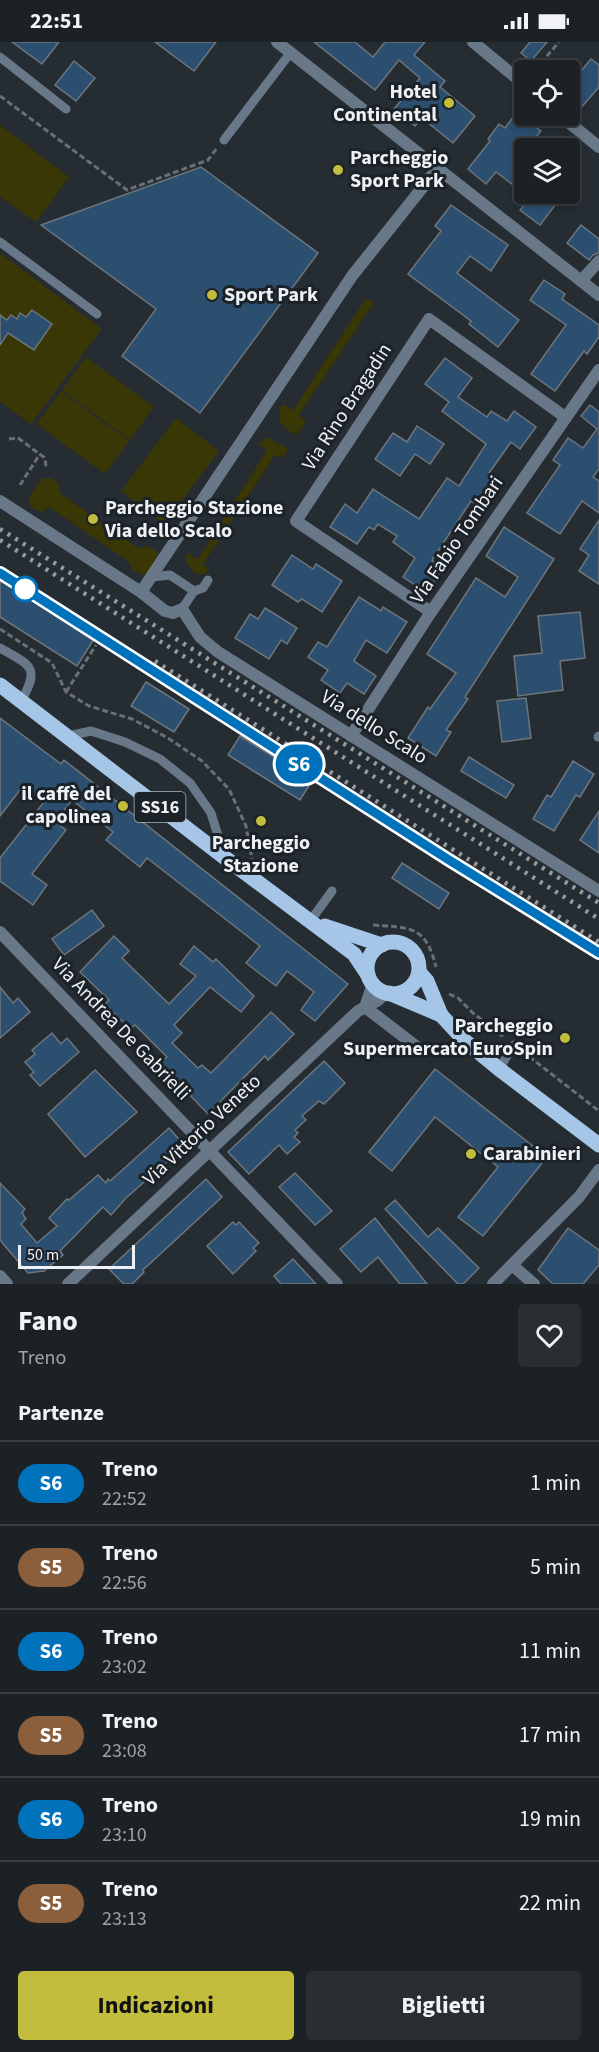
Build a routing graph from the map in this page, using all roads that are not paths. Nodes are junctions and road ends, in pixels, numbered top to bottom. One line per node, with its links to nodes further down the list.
1 (277, 42): 3 (street)
2 (473, 42): 5 (street)
3 (291, 52): 8 (lane); 10 (street)
4 (0, 57): 6 (lane)
5 (514, 76)
6 (66, 109)
7 (573, 126): 9 (street)
8 (224, 140)
9 (599, 147)
10 (438, 168): 13 (street); 19 (street)
11 (0, 242): 15 (lane)
12 (599, 261): 13 (street)
13 (581, 281): 14 (street)
14 (599, 295)
15 (97, 314)
16 (599, 370): 17 (street, Via Fabio Tombari)
17 (565, 417): 24 (street, Via Fabio Tombari); 24 (street, Via Rino Bragadin)
18 (0, 501): 22 (street)
19 (152, 577): 21 (lane); 22 (street)
20 (208, 580): 21 (lane)
21 (194, 591): 23 (lane)
22 (141, 592): 23 (street)
23 (182, 609): 28 (street, Via dello Scalo)
24 (431, 612): 28 (street, Via Fabio Tombari)
25 (0, 648): 26 (lane)
26 (8, 693): 27 (main road, SS16)
27 (68, 736): 29 (main road, SS16); 29 (lane)
28 (351, 736): 31 (street, Via dello Scalo)
29 (224, 857): 32 (main road, SS16)
30 (332, 891): 32 (lane)
31 (599, 891)
32 (311, 920): 34 (main road, SS16); 36 (main road, SS16)
33 (0, 932): 44 (street, Via Andrea De Gabrielli)
34 (381, 945): 35 (main road, SS16); 36 (main road)
35 (419, 972): 37 (main road); 39 (main road, SS16)
36 (370, 980): 37 (main road, SS16); 38 (street, Via Vittorio Veneto)
37 (388, 993): 38 (street, Via Vittorio Veneto); 39 (main road, SS16)
38 (365, 1006): 40 (street); 44 (street, Via Vittorio Veneto)
39 (441, 1015): 42 (main road, SS16)
40 (417, 1047)
41 (518, 1048): 42 (lane)
42 (499, 1069): 43 (main road, SS16)
43 (599, 1145)
44 (209, 1149): 49 (street, Via Vittorio Veneto); 50 (street, Via Andrea De Gabrielli)
45 (599, 1170): 46 (street)
46 (512, 1265): 51 (street); 52 (street)
47 (0, 1276): 48 (street)
48 (7, 1284)
49 (68, 1284)
50 (337, 1284)
51 (493, 1284)
52 (534, 1284)

